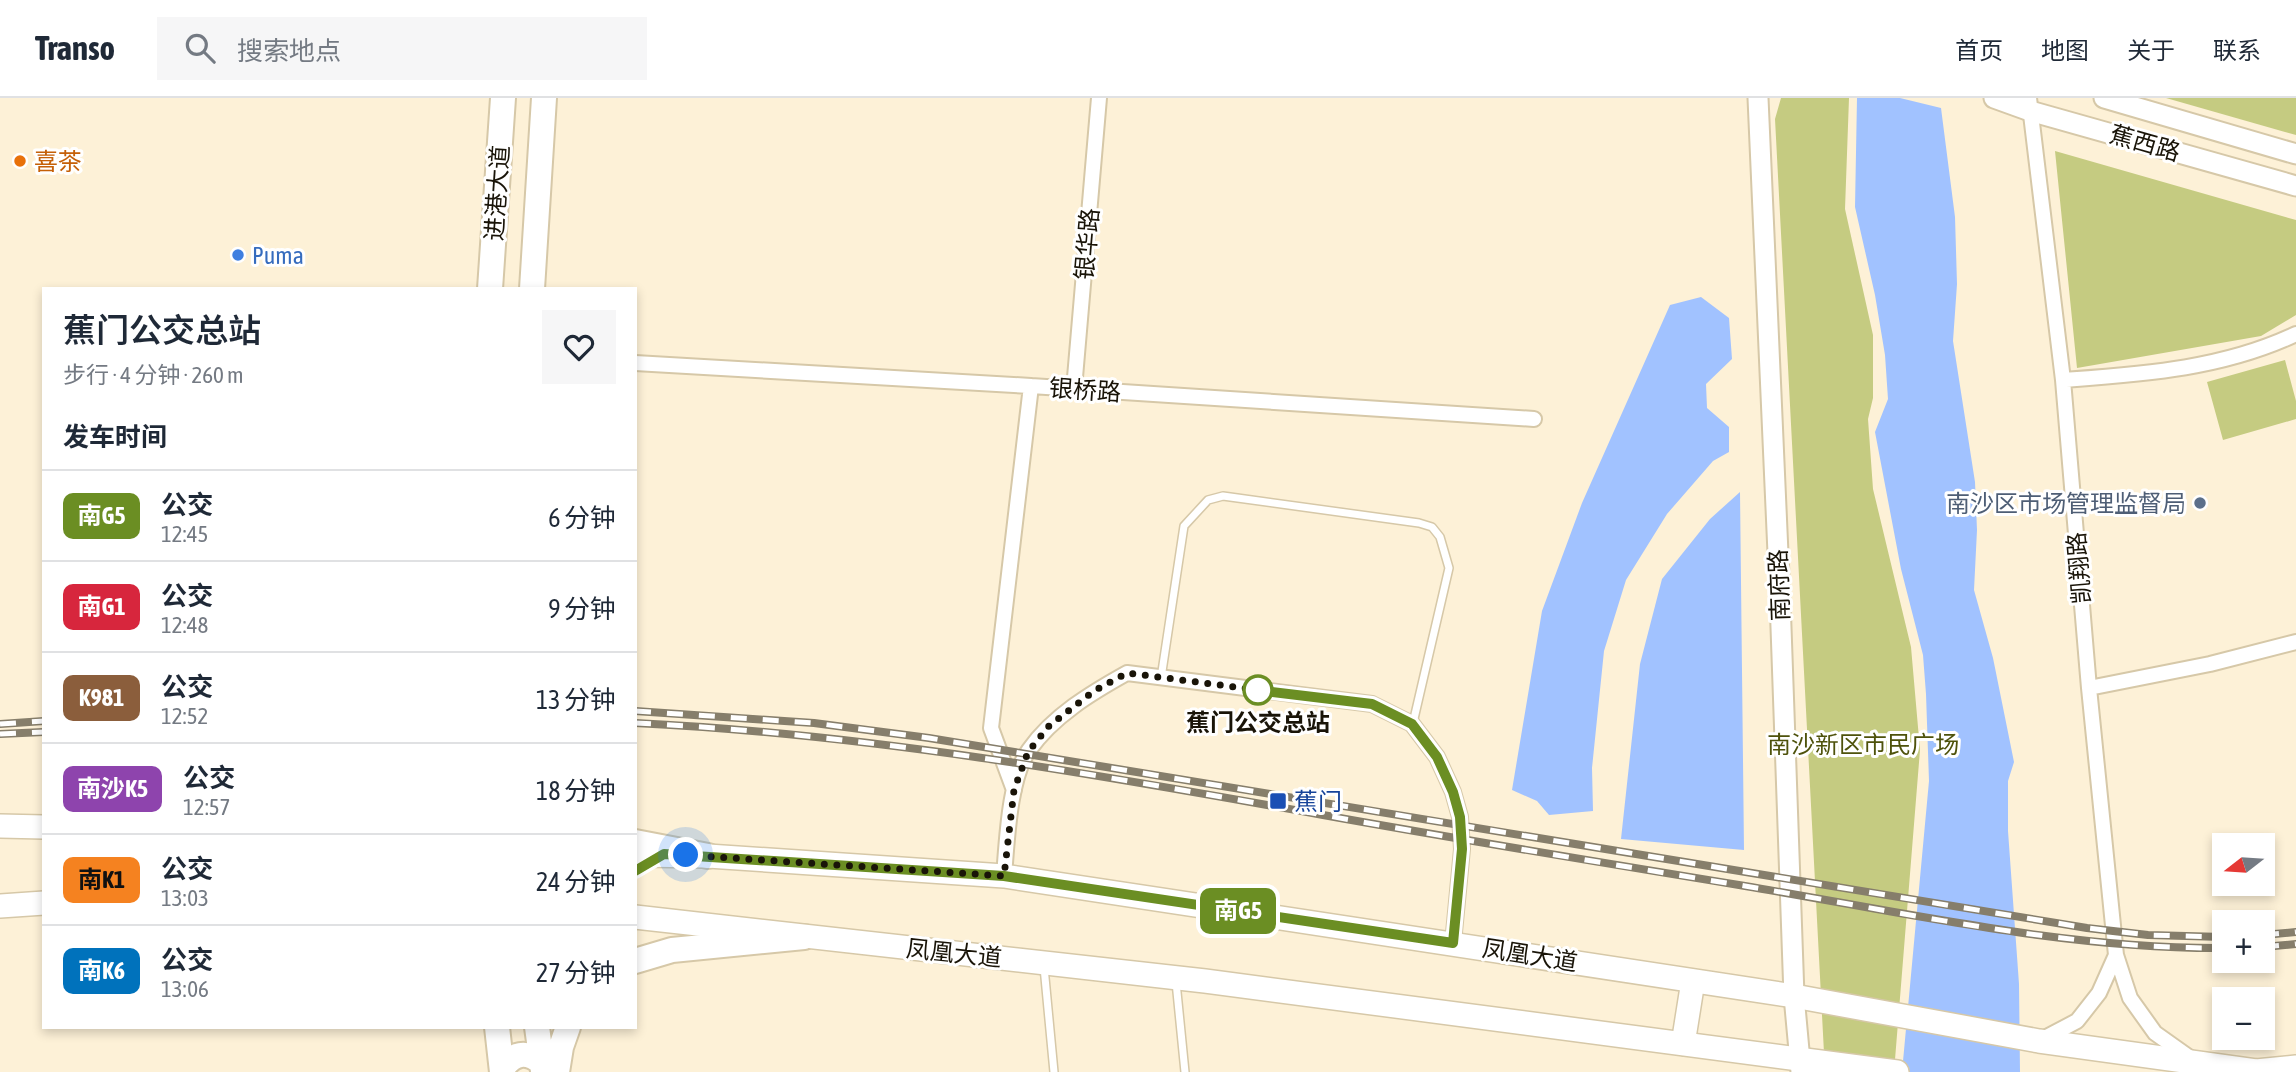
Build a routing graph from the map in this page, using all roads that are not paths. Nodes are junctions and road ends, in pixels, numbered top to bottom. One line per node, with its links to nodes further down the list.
1 (503, 98): 10 (highway, 进港大道)
2 (544, 98): 11 (highway, 进港大道)
3 (1099, 98): 16 (street, 银华路)
4 (1758, 98): 43 (street, 南府路)
5 (1994, 98): 7 (street, 蕉西路)
6 (2104, 98): 8 (street, 蕉西路)
7 (2030, 104): 9 (street, 蕉西路); 14 (street, 凯翔路)
8 (2296, 153)
9 (2296, 186)
10 (490, 287)
11 (532, 287)
12 (2296, 334): 14 (street)
13 (637, 363): 15 (street, 银桥路)
14 (2063, 380): 20 (street, 凯翔路)
15 (1031, 386): 16 (street, 银桥路); 22 (street)
16 (1074, 389): 17 (street, 银桥路)
17 (1534, 419)
18 (2296, 642): 20 (street)
19 (1161, 678): 21 (street); 21 (lane); 22 (street)
20 (2089, 688): 38 (street, 凯翔路)
21 (1412, 724): 37 (street)
22 (1014, 790): 30 (street)
23 (0, 826): 24 (main road)
24 (42, 827)
25 (637, 842): 28 (highway)
26 (664, 854): 27 (main road, 凤凰大道); 28 (main road, 凤凰大道); 29 (main road)
27 (637, 855)
28 (708, 856): 30 (main road, 凤凰大道)
29 (637, 870)
30 (1004, 876): 37 (main road, 凤凰大道)
31 (637, 901): 35 (main road)
32 (42, 903): 33 (main road)
33 (0, 906)
34 (637, 917): 35 (main road, 凤凰大道)
35 (674, 920): 36 (main road, 凤凰大道)
36 (804, 937): 39 (highway); 40 (main road, 凤凰大道)
37 (1453, 943): 42 (main road, 凤凰大道)
38 (2116, 955): 47 (street); 49 (street, 凯翔路)
39 (637, 960)
40 (1044, 963): 41 (main road, 凤凰大道); 55 (lane)
41 (1176, 978): 48 (main road, 凤凰大道); 56 (lane)
42 (1693, 981): 43 (main road, 凤凰大道); 48 (main road)
43 (1794, 996): 47 (main road, 凤凰大道); 50 (street, 南府路)
44 (497, 1029): 53 (highway)
45 (537, 1029): 52 (highway)
46 (567, 1029): 52 (highway)
47 (2039, 1041): 49 (main road, 凤凰大道)
48 (1683, 1044): 50 (main road, 凤凰大道)
49 (2197, 1063): 51 (main road, 凤凰大道)
50 (1801, 1065): 54 (main road, 凤凰大道)
51 (2296, 1067)
52 (547, 1069): 53 (highway)
53 (502, 1071)
54 (1891, 1071)
55 (1054, 1072)
56 (1185, 1072)

